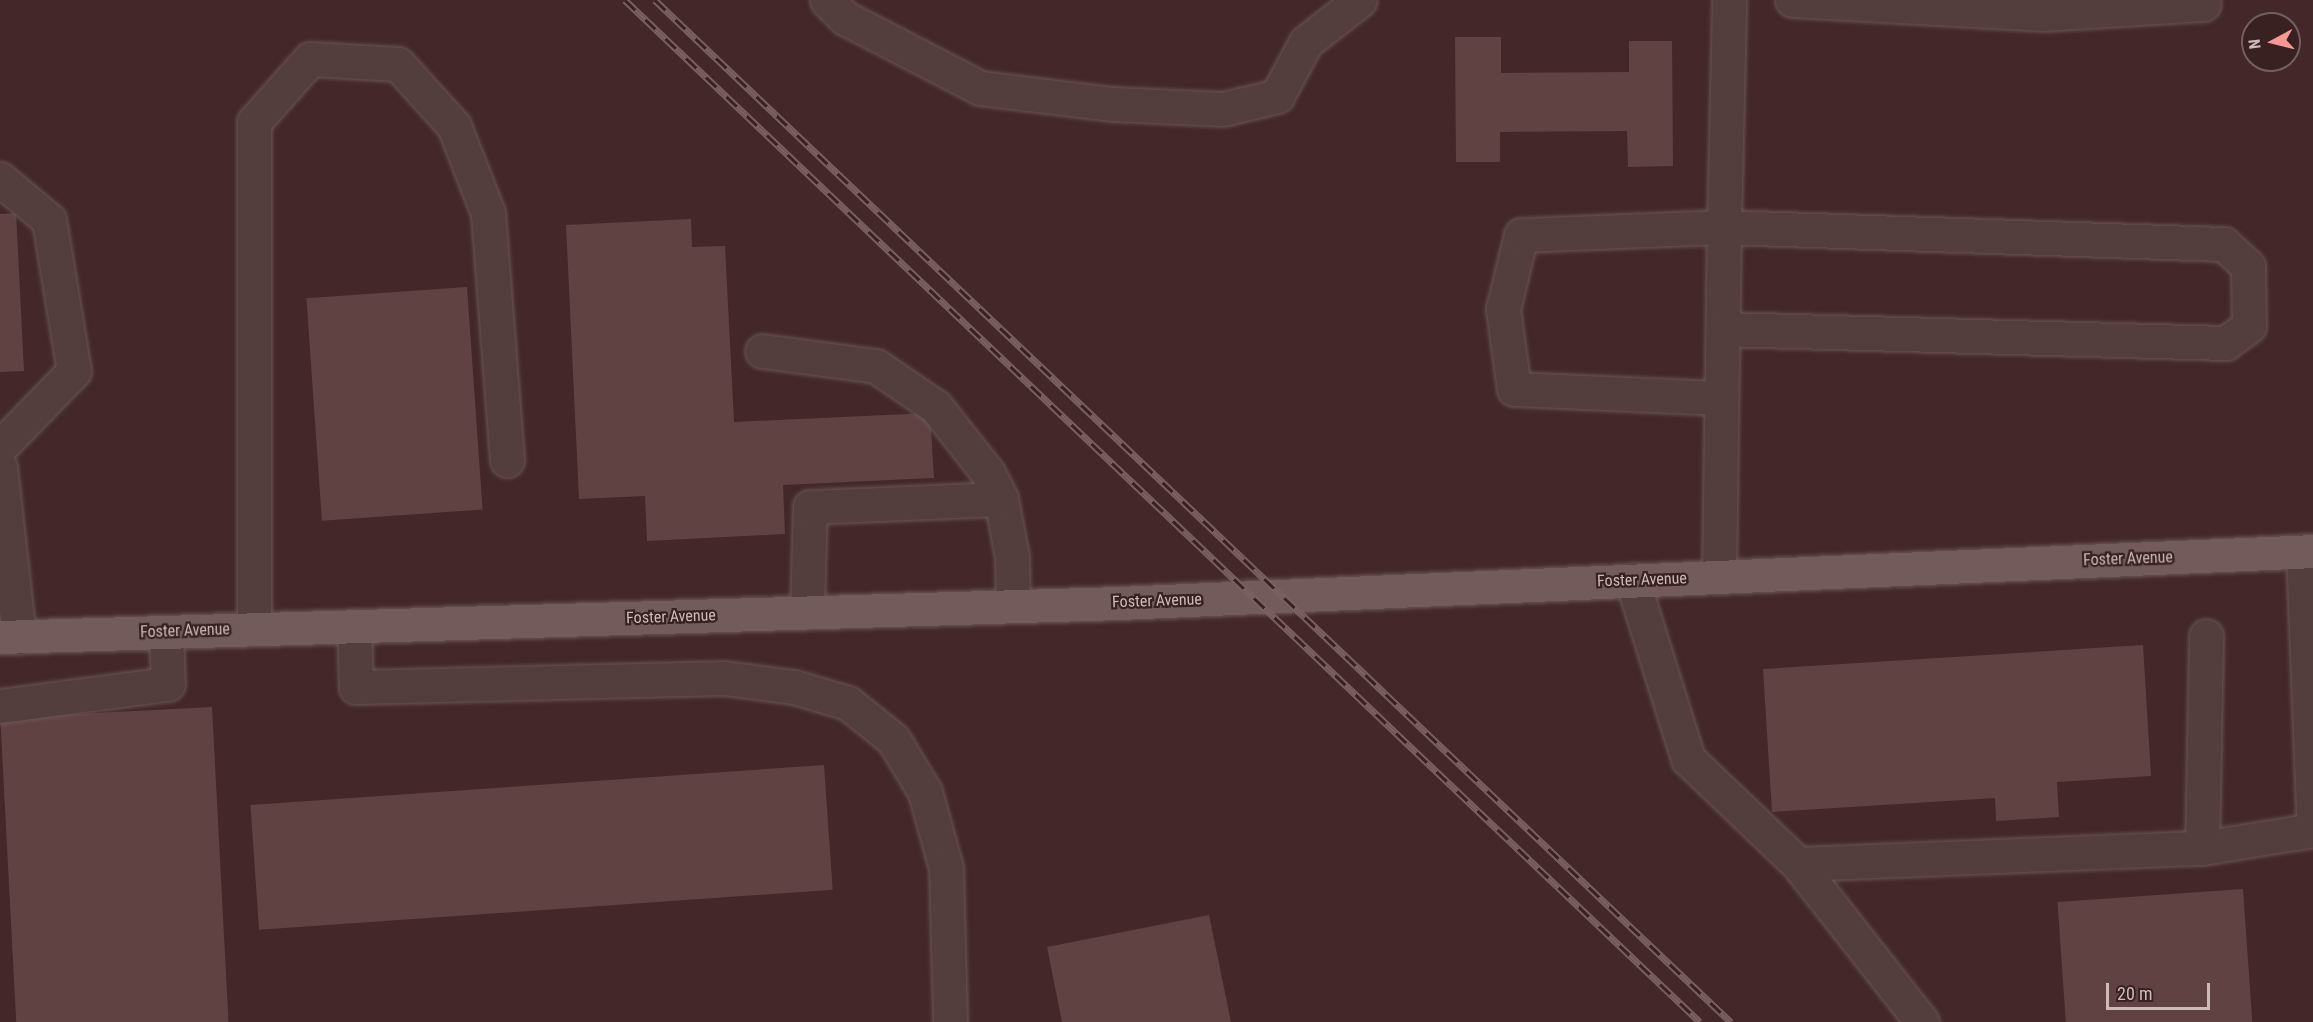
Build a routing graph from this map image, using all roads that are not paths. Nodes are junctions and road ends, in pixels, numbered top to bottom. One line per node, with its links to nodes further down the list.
1 (827, 0): 2 (street)
2 (1360, 0)
3 (1730, 0): 8 (street)
4 (1792, 0): 6 (street)
5 (2204, 4): 6 (street)
6 (2044, 7)
7 (0, 179): 12 (street)
8 (1724, 227): 9 (street); 9 (street); 11 (street)
9 (1723, 329): 11 (street)
10 (762, 351): 15 (street)
11 (1720, 398): 17 (street)
12 (0, 447)
13 (507, 460): 22 (street)
14 (0, 467): 25 (street)
15 (1001, 499): 19 (street); 20 (street)
16 (2308, 551): 17 (main road, Foster Avenue); 27 (street)
17 (1719, 577): 18 (main road, Foster Avenue)
18 (1632, 580): 19 (main road, Foster Avenue); 30 (street)
19 (1013, 606): 20 (main road, Foster Avenue)
20 (807, 612): 21 (main road, Foster Avenue)
21 (354, 626): 22 (main road, Foster Avenue); 31 (street)
22 (254, 629): 23 (main road, Foster Avenue)
23 (166, 632): 25 (main road, Foster Avenue); 26 (street)
24 (2206, 636): 29 (street)
25 (10, 637)
26 (0, 706)
27 (2313, 813)
28 (2313, 830): 29 (street)
29 (2202, 848): 30 (street)
30 (1798, 864): 32 (street)
31 (950, 1022)
32 (1922, 1022)

